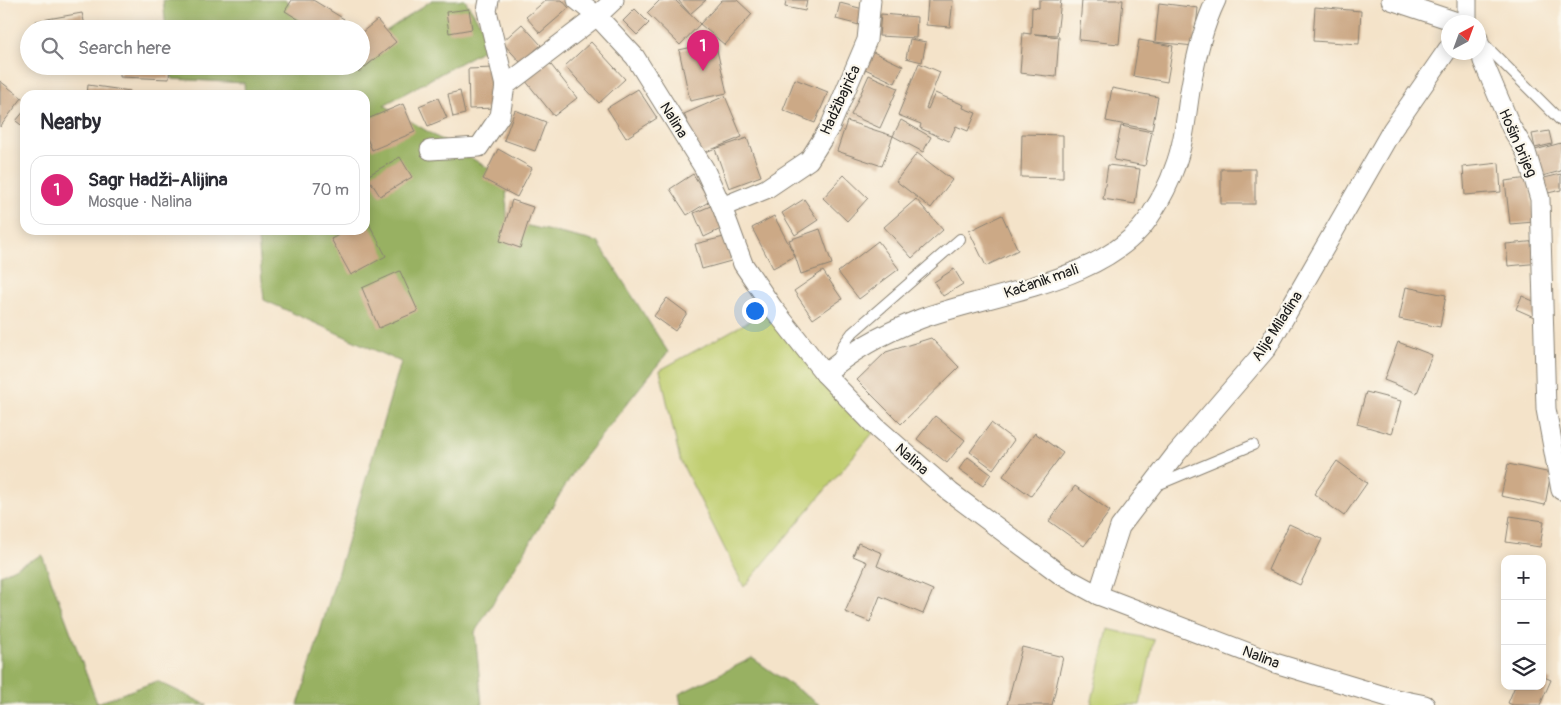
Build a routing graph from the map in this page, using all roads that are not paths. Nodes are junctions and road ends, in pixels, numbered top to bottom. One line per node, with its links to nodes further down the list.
1 (489, 0): 14 (street)
2 (577, 0): 9 (street, Nalina)
3 (614, 0): 9 (street)
4 (872, 0): 17 (street, Hadžibajrića)
5 (1216, 0): 19 (street, Kačanik mali)
6 (1391, 0): 10 (street)
7 (1467, 0): 8 (street)
8 (1466, 15)
9 (597, 16): 14 (street); 17 (street, Nalina)
10 (1441, 16)
11 (1486, 45): 15 (lane)
12 (1441, 59): 21 (street, Alije Miladina)
13 (1483, 60): 22 (street, Hošin brijeg)
14 (505, 86): 16 (street)
15 (1561, 121)
16 (430, 150)
17 (722, 207): 19 (street, Nalina)
18 (960, 239): 19 (lane)
19 (831, 369): 23 (street, Nalina)
20 (1253, 445): 21 (lane)
21 (1150, 488): 23 (street, Alije Miladina)
22 (1561, 490)
23 (1098, 595): 24 (street, Nalina)
24 (1425, 705)

